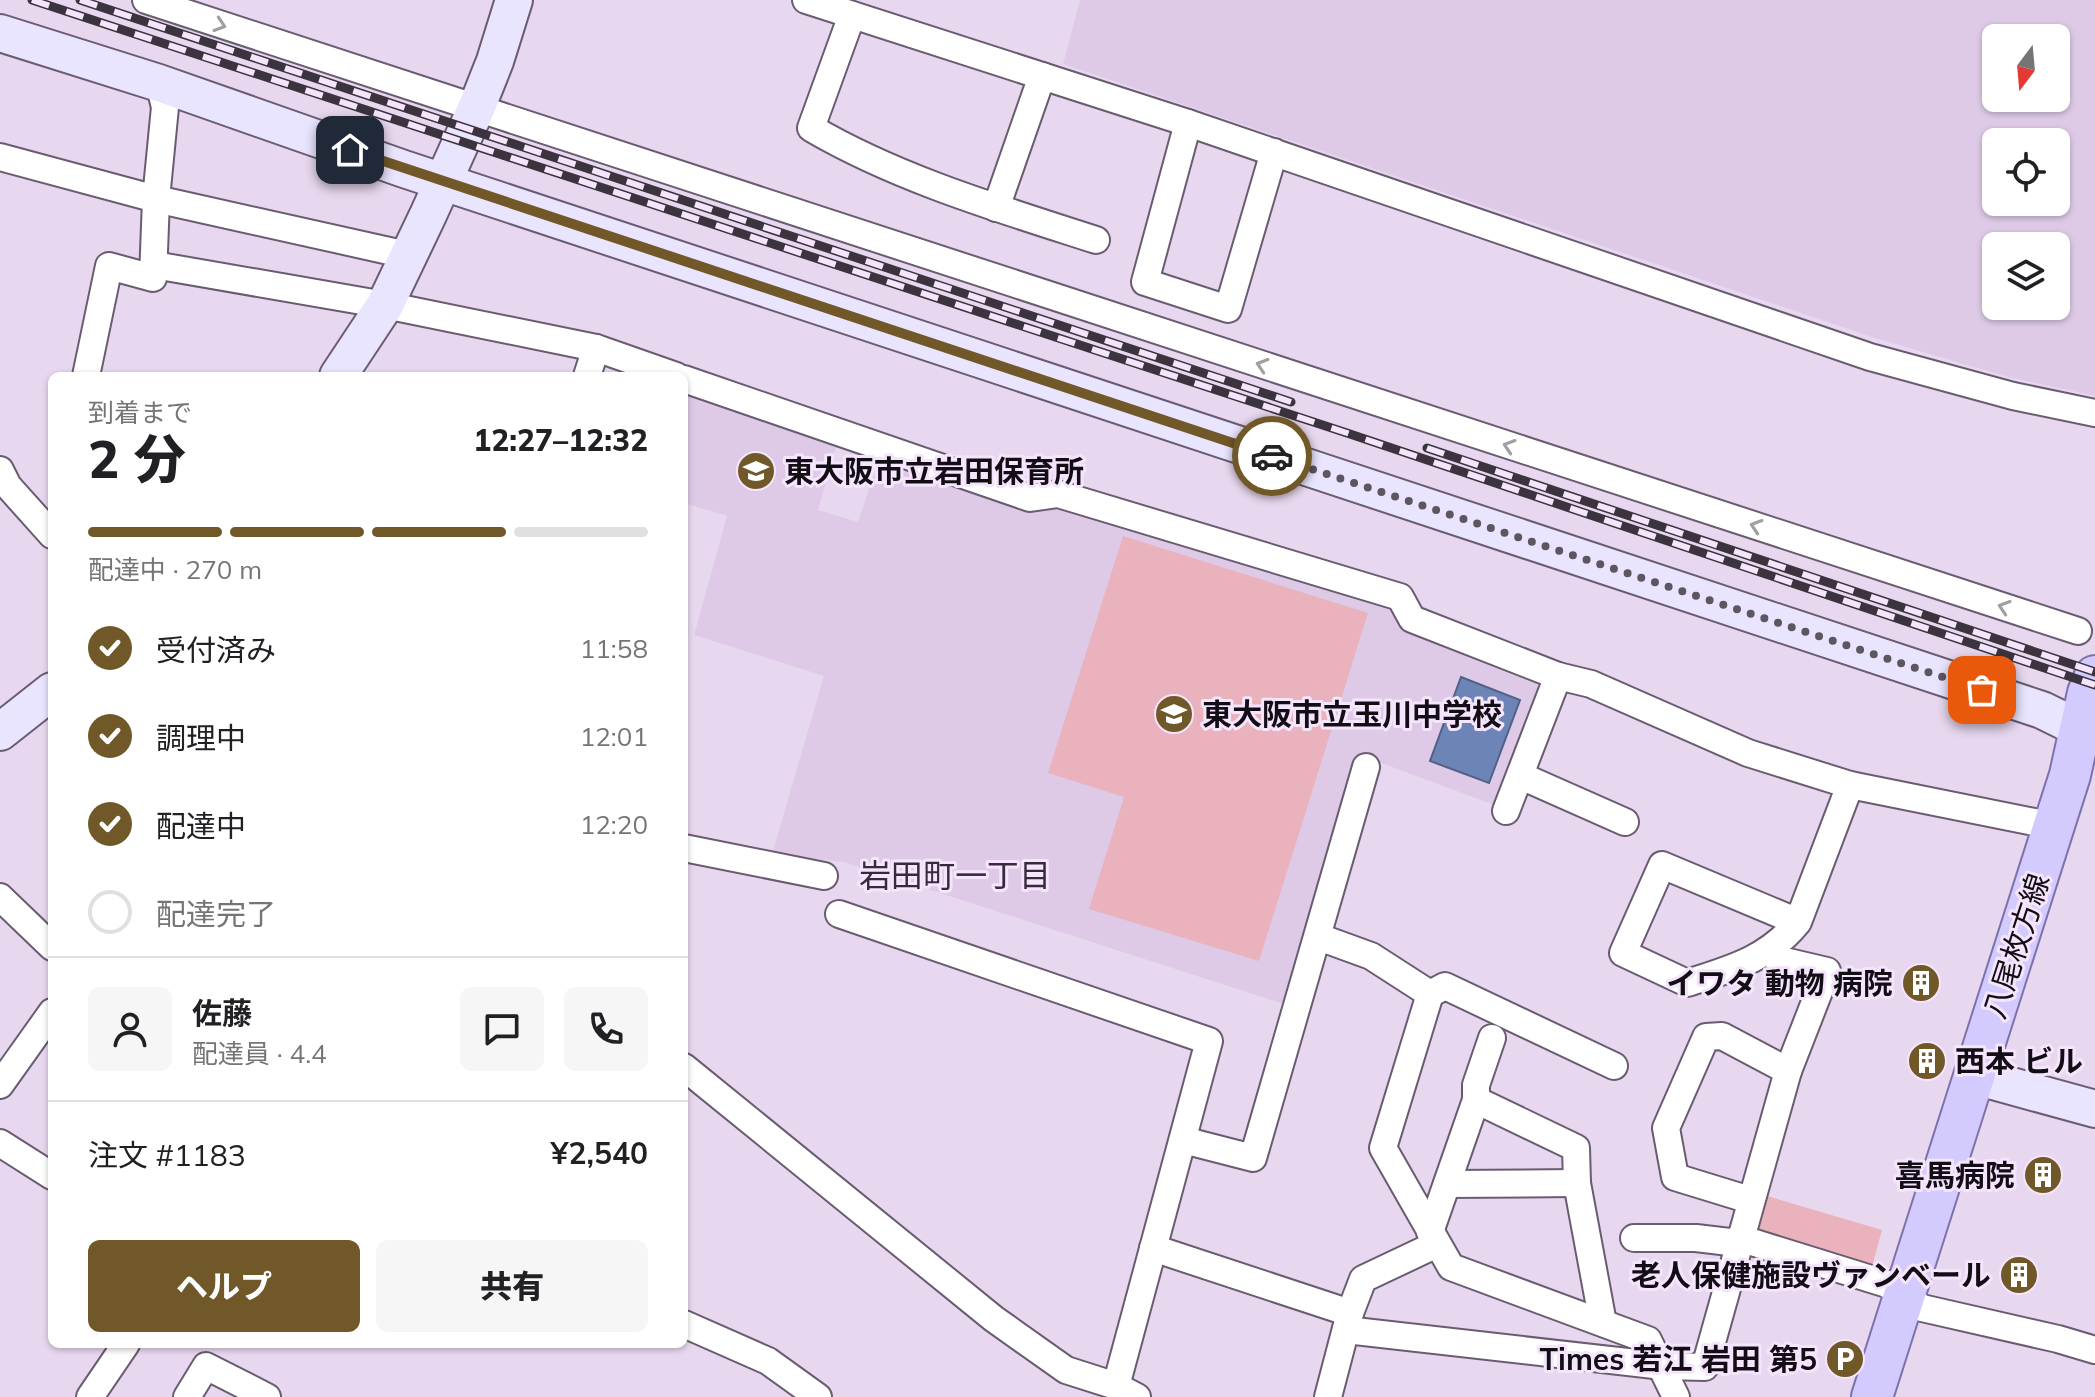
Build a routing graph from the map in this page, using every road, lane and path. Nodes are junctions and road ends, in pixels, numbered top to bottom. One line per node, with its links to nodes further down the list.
1 (146, 0): 8 (street, one-way to 8)
2 (514, 0): 8 (street)
3 (806, 0): 4 (street)
4 (852, 15): 6 (street); 14 (street)
5 (0, 33): 7 (street)
6 (1042, 76): 9 (street); 14 (street)
7 (159, 83): 12 (street); 13 (street)
8 (476, 109): 12 (street); 28 (street, one-way to 8)
9 (1188, 123): 10 (street); 10 (street)
10 (1274, 152): 25 (street)
11 (0, 157): 13 (street)
12 (443, 181): 16 (street); 33 (street)
13 (156, 199): 16 (street); 17 (street)
14 (996, 208): 15 (street)
15 (1096, 240)
16 (407, 255): 18 (street)
17 (154, 265): 18 (street); 20 (street)
18 (385, 305): 19 (street); 21 (street)
19 (596, 348): 22 (street); 23 (street)
20 (87, 372)
21 (341, 372)
22 (588, 372)
23 (665, 372)
24 (688, 380): 29 (street)
25 (2095, 413)
26 (0, 470): 27 (street)
27 (47, 518)
28 (2078, 631)
29 (1558, 676): 35 (street); 36 (street)
30 (2095, 676): 33 (main road, 八尾枚方線)
31 (48, 694): 32 (street)
32 (0, 732)
33 (2088, 732): 39 (main road, 八尾枚方線)
34 (1366, 767): 58 (street)
35 (1521, 776): 37 (street); 38 (street)
36 (1850, 785): 39 (street); 44 (street)
37 (1506, 811)
38 (1625, 822)
39 (2054, 826): 54 (main road, 八尾枚方線)
40 (688, 849): 41 (street)
41 (824, 876)
42 (0, 897): 46 (street)
43 (839, 914): 58 (street)
44 (1798, 922): 47 (street); 47 (street)
45 (1327, 940): 48 (street)
46 (48, 943)
47 (1767, 951): 53 (street)
48 (1430, 994): 51 (street); 64 (street)
49 (48, 1018): 55 (street)
50 (1492, 1038): 56 (street)
51 (1614, 1066)
52 (688, 1070): 75 (street)
53 (1788, 1071): 63 (street); 63 (street)
54 (1975, 1076): 57 (street); 68 (main road, 八尾枚方線)
55 (0, 1085)
56 (1476, 1100): 61 (street); 62 (street)
57 (2095, 1109)
58 (1183, 1140): 67 (street)
59 (0, 1143): 60 (street)
60 (48, 1173)
61 (1577, 1183): 62 (street); 70 (street)
62 (1447, 1184): 64 (street)
63 (1750, 1200): 66 (street)
64 (1434, 1238): 69 (street); 70 (street)
65 (1634, 1238): 66 (street)
66 (1738, 1241): 68 (street); 74 (street)
67 (1153, 1248): 69 (street); 75 (street)
68 (1903, 1295): 73 (street); 82 (main road, 八尾枚方線)
69 (1348, 1321): 74 (street); 80 (street)
70 (1603, 1323): 74 (street)
71 (688, 1326): 79 (street)
72 (123, 1348): 76 (street)
73 (2095, 1350)
74 (1663, 1366): 81 (street)
75 (1126, 1392)
76 (90, 1397)
77 (187, 1397): 78 (street)
78 (267, 1397)
79 (818, 1397)
80 (1328, 1397)
81 (1676, 1397)
82 (1872, 1397)

